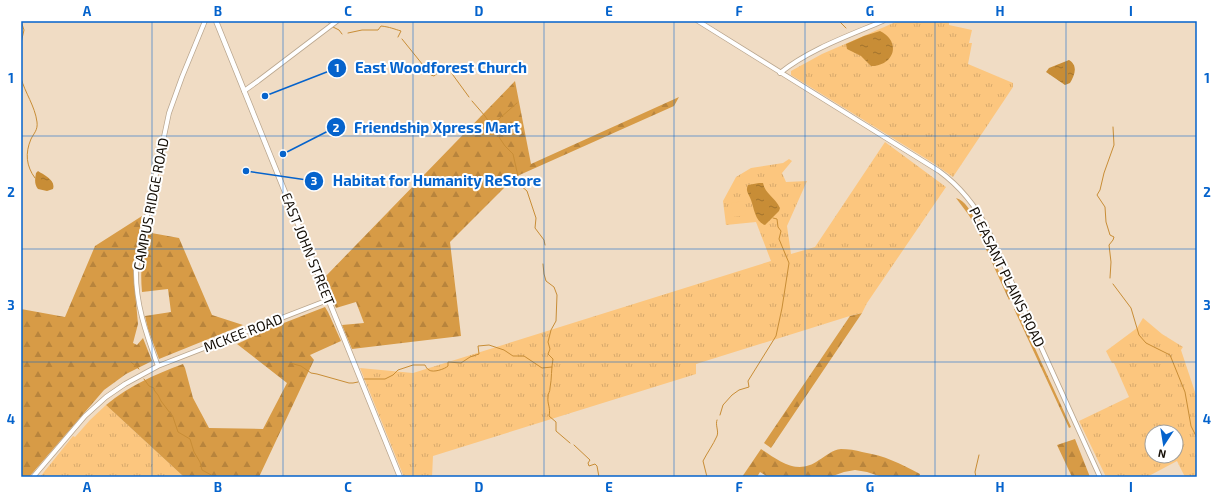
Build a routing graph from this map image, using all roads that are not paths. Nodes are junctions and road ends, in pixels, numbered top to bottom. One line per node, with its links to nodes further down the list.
1 (205, 21): 9 (street, CAMPUS RIDGE ROAD)
2 (216, 21): 7 (main road, EAST JOHN STREET)
3 (337, 21): 7 (street)
4 (698, 21): 6 (street, PLEASANT PLAINS ROAD)
5 (883, 21): 6 (street)
6 (780, 73): 12 (street, PLEASANT PLAINS ROAD)
7 (244, 91): 8 (main road, EAST JOHN STREET)
8 (328, 300): 9 (street, MCKEE ROAD); 11 (main road, EAST JOHN STREET)
9 (158, 366): 10 (street)
10 (33, 477)
11 (400, 477)
12 (1100, 477)

